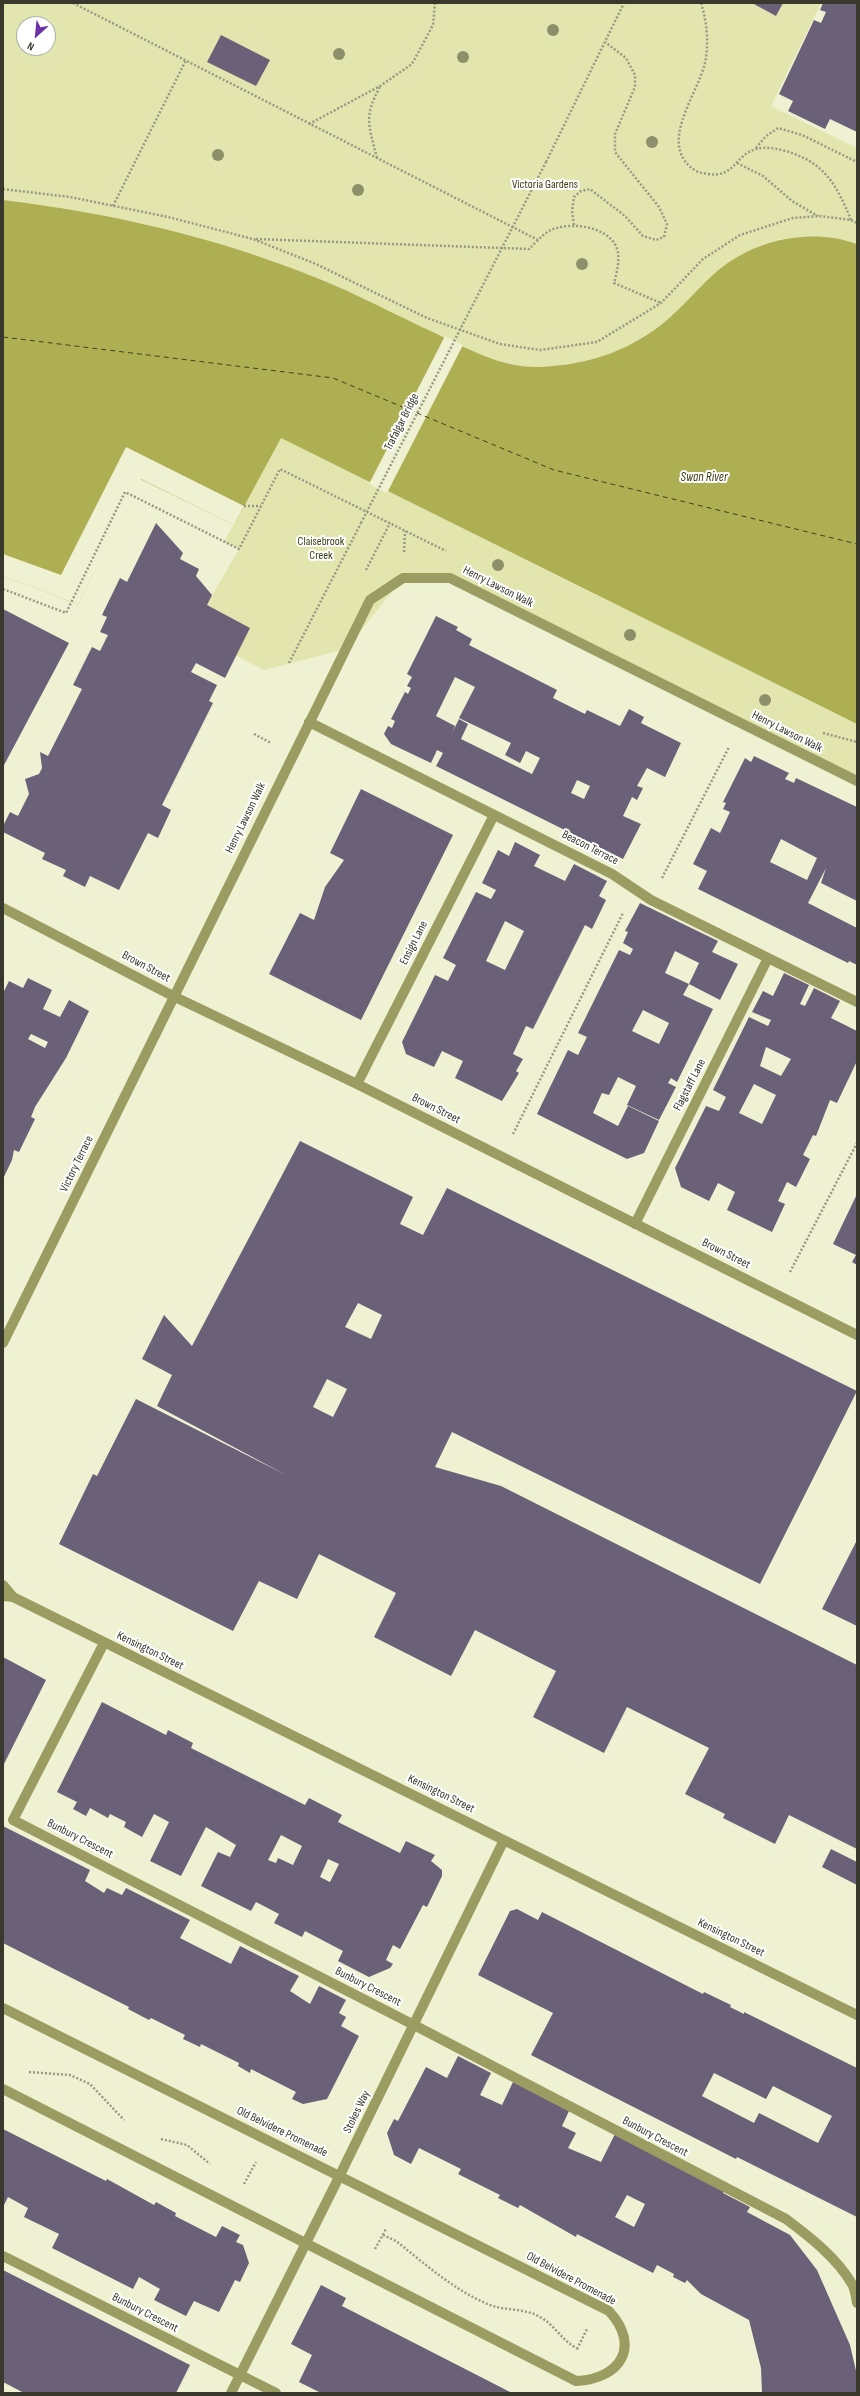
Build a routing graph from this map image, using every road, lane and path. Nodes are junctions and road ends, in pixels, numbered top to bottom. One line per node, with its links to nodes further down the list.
1 (73, 3): 6 (path)
2 (435, 3): 7 (path)
3 (624, 3): 5 (path, Trafalgar Bridge)
4 (701, 3): 11 (path)
5 (605, 42): 18 (path); 26 (path, Trafalgar Bridge, bridge)
6 (186, 60): 8 (path); 14 (path)
7 (380, 86): 8 (path); 10 (path)
8 (309, 124): 10 (path)
9 (756, 148): 11 (path); 12 (path); 16 (path)
10 (377, 159): 20 (path)
11 (737, 162): 15 (path)
12 (857, 162)
13 (3, 189): 14 (path)
14 (113, 206): 19 (path)
15 (819, 216): 16 (path); 21 (path)
16 (851, 220): 17 (path)
17 (857, 223)
18 (574, 225): 20 (path); 21 (path)
19 (252, 239): 20 (path); 21 (path)
20 (538, 240)
21 (661, 303)
22 (244, 506): 23 (path)
23 (261, 506)
24 (3, 589): 25 (path)
25 (66, 613)
26 (290, 663)
27 (309, 722): 28 (street, Henry Lawson Walk); 30 (street, Beacon Terrace); 35 (street, Henry Lawson Walk)
28 (741, 723): 29 (street, Henry Lawson Walk); 32 (path)
29 (857, 781)
30 (494, 814): 31 (street, Beacon Terrace); 37 (street, Ensign Lane)
31 (635, 889): 32 (street, Beacon Terrace); 39 (path)
32 (651, 900): 34 (street, Beacon Terrace)
33 (3, 908): 35 (street, Brown Street)
34 (768, 958): 36 (street, Beacon Terrace); 40 (street, Flagstaff Lane)
35 (173, 996): 37 (street, Brown Street); 43 (street, Victory Terrace)
36 (857, 1002)
37 (357, 1084): 39 (street, Brown Street)
38 (857, 1143): 41 (path)
39 (502, 1156): 40 (street, Brown Street)
40 (636, 1224): 41 (street, Brown Street)
41 (779, 1295): 42 (street, Brown Street)
42 (857, 1335)
43 (3, 1343)
44 (3, 1585): 45 (street, Kensington Street)
45 (8, 1596): 46 (street, Kensington Street)
46 (104, 1643): 47 (street, Kensington Street); 50 (street, Bunbury Crescent)
47 (504, 1840): 49 (street, Kensington Street); 50 (street, Stokes Way)
48 (3, 2008): 54 (street, Old Belvidere Promenade)
49 (857, 2015)
50 (414, 2025): 57 (street, Stokes Way); 64 (street, Bunbury Crescent)
51 (25, 2072): 53 (path)
52 (3, 2089): 61 (street, Old Belvidere Promenade)
53 (125, 2122)
54 (267, 2138): 57 (street, Old Belvidere Promenade); 58 (path)
55 (159, 2139): 56 (path)
56 (215, 2169)
57 (340, 2175): 59 (street, Old Belvidere Promenade); 61 (street, Stokes Way)
58 (237, 2183)
59 (398, 2204): 60 (path); 66 (street, Old Belvidere Promenade)
60 (383, 2235): 63 (path); 67 (path)
61 (305, 2243): 63 (street, Old Belvidere Promenade); 68 (street, Stokes Way)
62 (3, 2256): 68 (street, Bunbury Crescent)
63 (363, 2273): 69 (street, Old Belvidere Promenade)
64 (855, 2285): 65 (street, Bunbury Crescent)
65 (857, 2303)
66 (599, 2306): 67 (path); 69 (street, Old Belvidere Promenade)
67 (578, 2349): 69 (path)
68 (241, 2375): 70 (street, Stokes Way); 71 (street, Bunbury Crescent)
69 (564, 2375)
70 (231, 2393)
71 (276, 2393)

